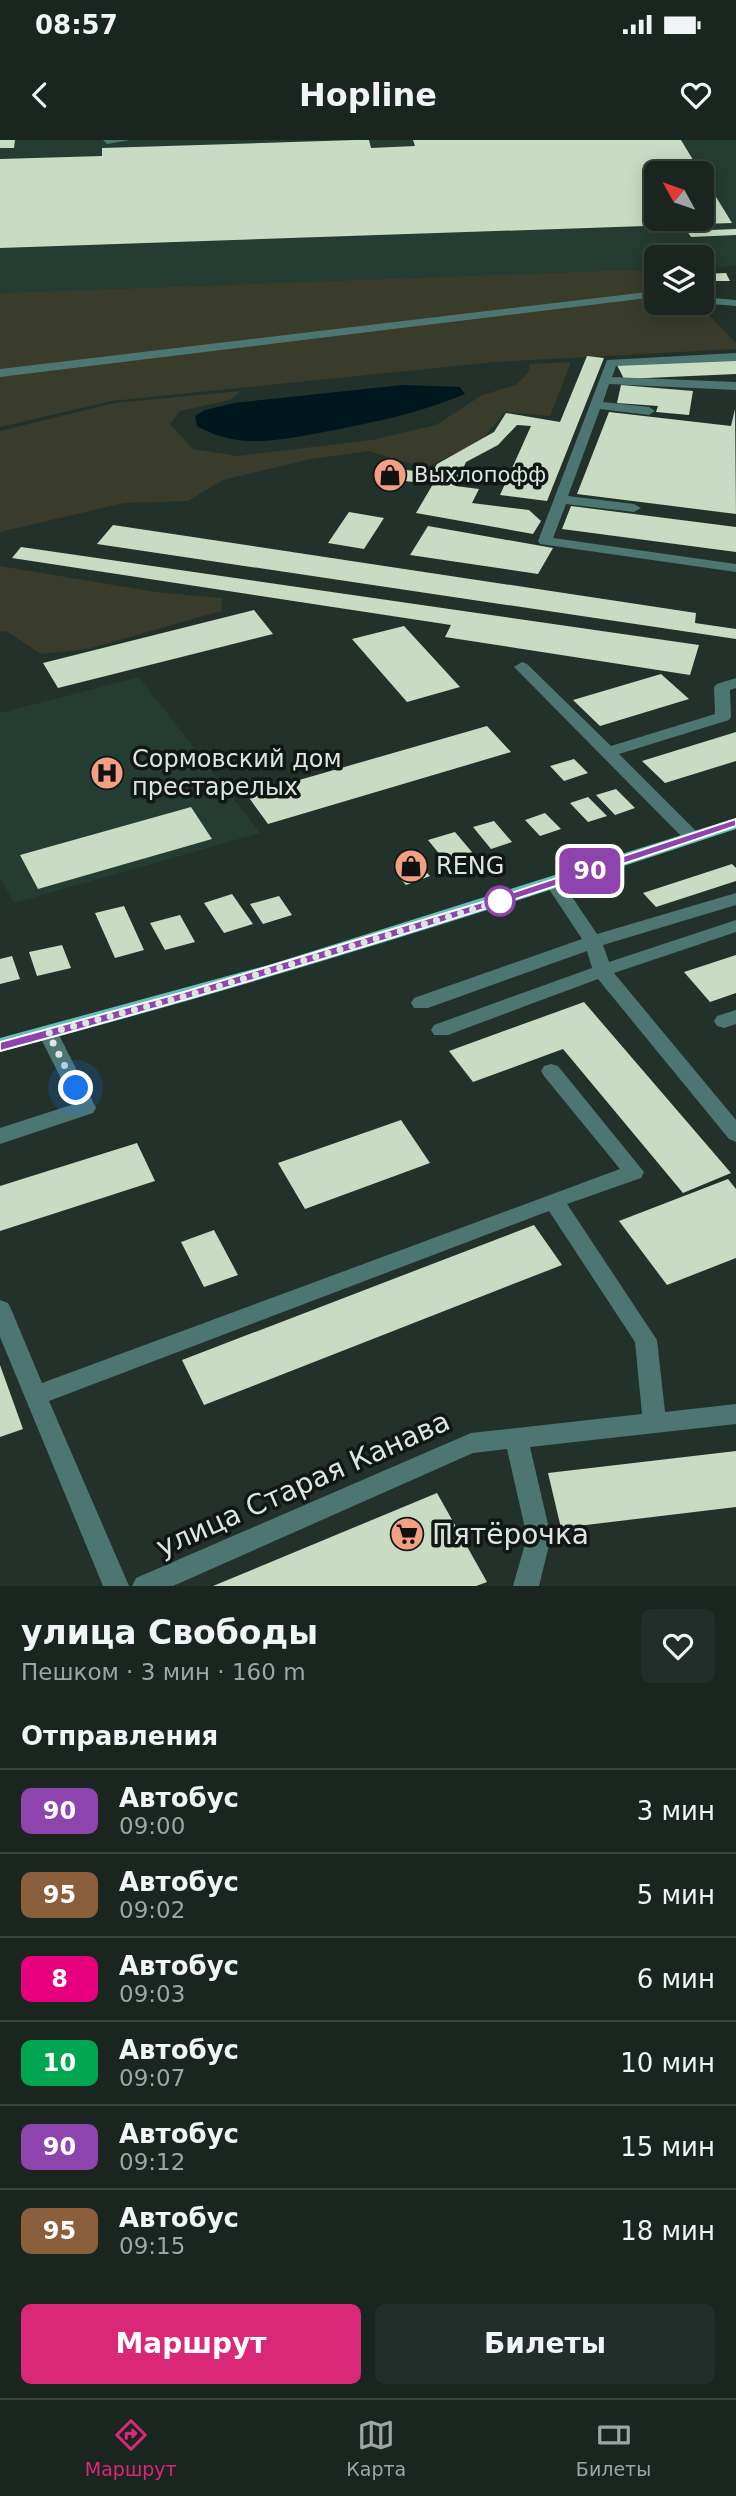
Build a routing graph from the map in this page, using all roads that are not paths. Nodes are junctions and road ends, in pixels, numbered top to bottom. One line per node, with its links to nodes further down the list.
1 (125, 140): 2 (street)
2 (107, 141)
3 (644, 295): 7 (street)
4 (714, 301): 5 (street)
5 (736, 303)
6 (736, 357): 8 (street)
7 (0, 373)
8 (605, 380): 9 (street); 10 (street)
9 (736, 386)
10 (596, 405): 11 (street); 12 (street)
11 (649, 411)
12 (561, 499): 13 (street); 14 (street)
13 (634, 508)
14 (736, 568)
15 (522, 667): 17 (street)
16 (736, 683): 17 (street)
17 (606, 753): 19 (street)
18 (736, 823): 19 (main road)
19 (692, 837): 20 (main road)
20 (554, 883): 23 (street); 27 (main road)
21 (736, 899): 23 (street)
22 (736, 926): 24 (street)
23 (593, 942): 24 (street); 25 (street)
24 (602, 971): 26 (street); 30 (street)
25 (421, 1003)
26 (442, 1030)
27 (48, 1033): 28 (main road); 31 (street)
28 (3, 1041)
29 (551, 1071): 32 (street)
30 (736, 1134)
31 (0, 1136)
32 (553, 1201): 34 (street); 36 (street)
33 (0, 1309): 34 (street)
34 (35, 1396): 38 (street)
35 (736, 1414): 36 (street, улица Старая Канава)
36 (655, 1424): 37 (street, улица Старая Канава)
37 (516, 1438): 39 (street, улица Старая Канава); 40 (street)
38 (116, 1586)
39 (145, 1586)
40 (526, 1586)

